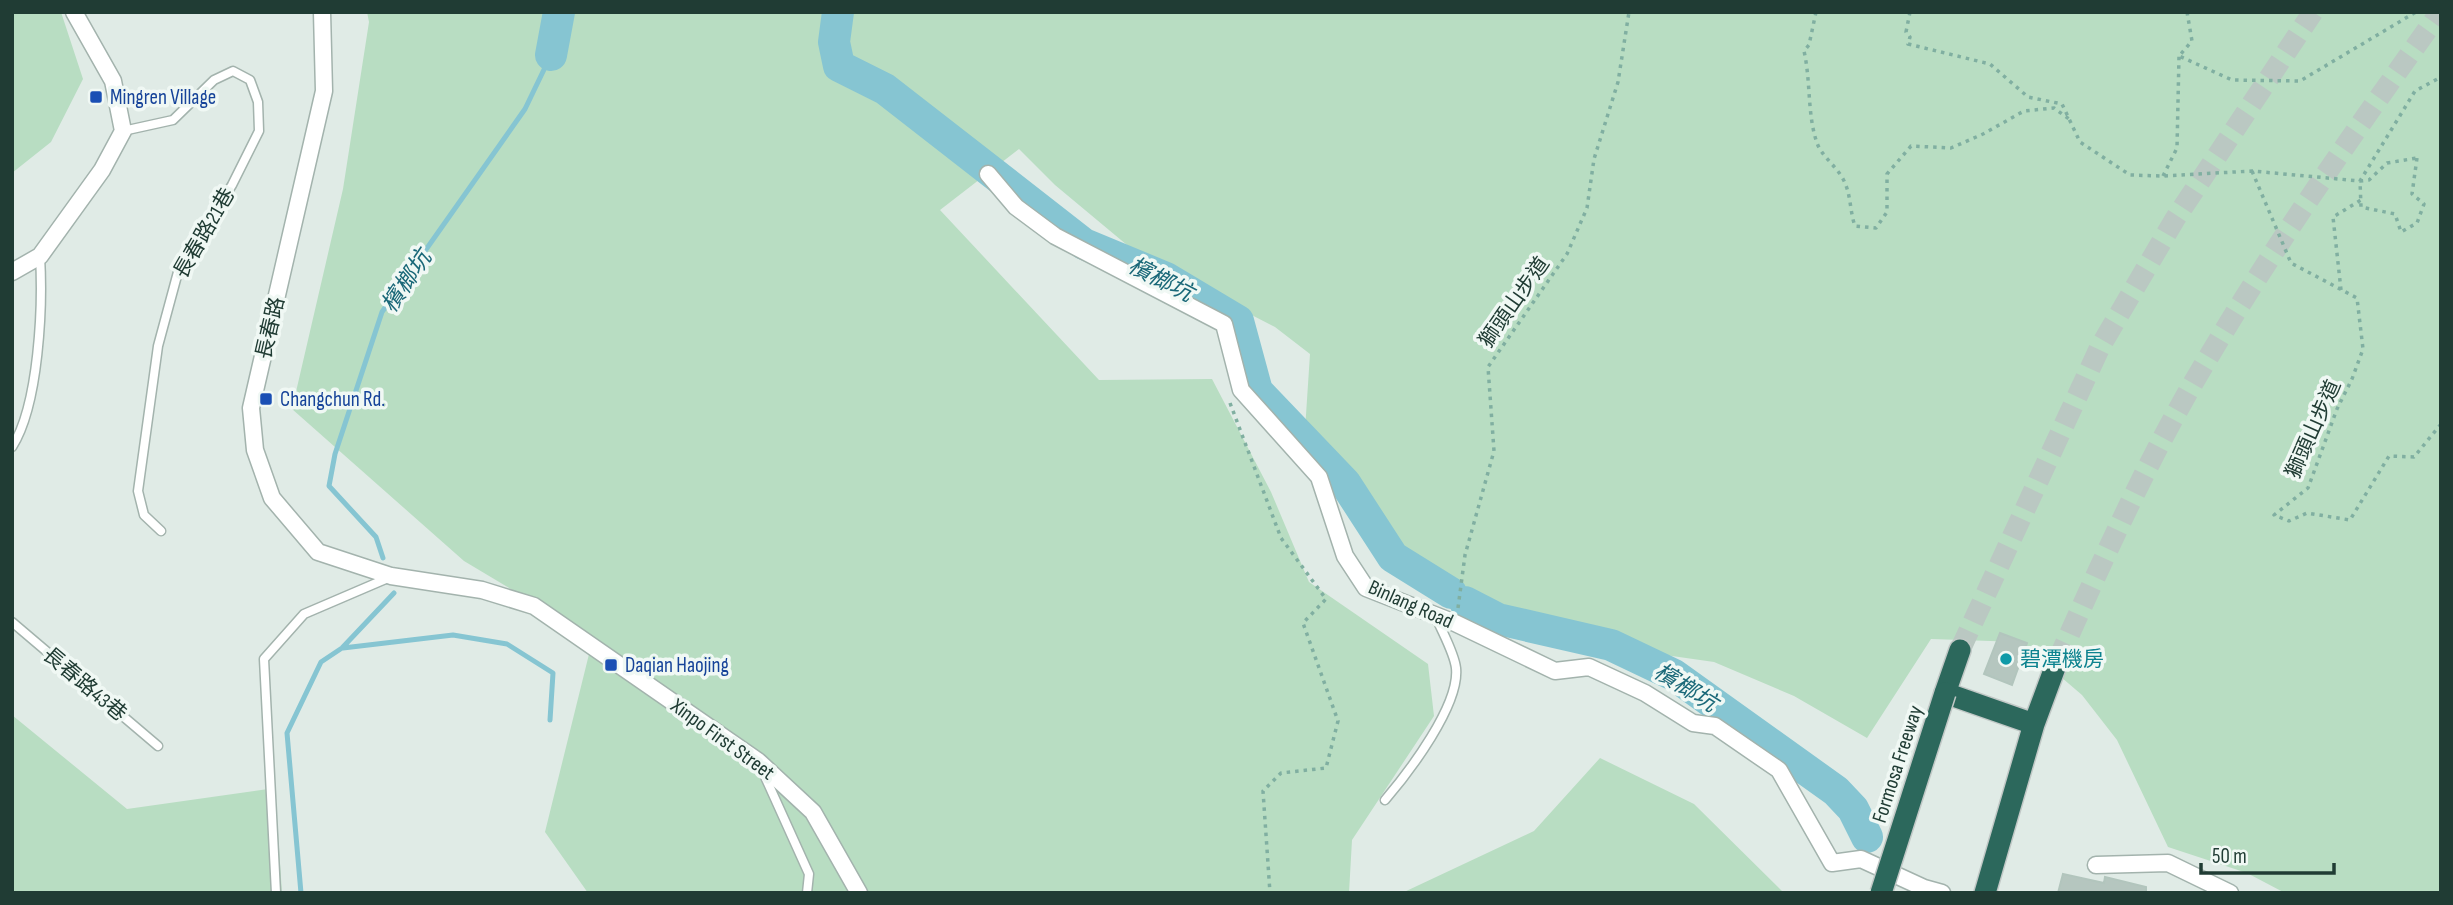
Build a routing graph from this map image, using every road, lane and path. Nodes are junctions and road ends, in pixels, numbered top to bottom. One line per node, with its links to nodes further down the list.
1 (74, 12): 11 (street)
2 (322, 12): 24 (street, 長春路)
3 (1629, 12): 25 (path, 獅頭山步道)
4 (1816, 12): 10 (path)
5 (1910, 12): 10 (path)
6 (2187, 12): 8 (path)
7 (2416, 12): 8 (path)
8 (2179, 56): 14 (path)
9 (2441, 77): 15 (path)
10 (2071, 120): 14 (path)
11 (123, 131): 17 (street); 23 (lane, 長春路21巷)
12 (2252, 171): 14 (path); 15 (path); 19 (path, 獅頭山步道)
13 (988, 174): 26 (street, Binlang Road)
14 (2162, 176)
15 (2360, 181): 16 (path); 16 (path)
16 (2361, 200): 19 (path)
17 (40, 256): 18 (street); 22 (lane)
18 (12, 272)
19 (2341, 290): 21 (path, 獅頭山步道)
20 (1226, 391): 39 (path)
21 (2441, 424)
22 (12, 447)
23 (161, 531)
24 (391, 576): 33 (street, Xinpo First Street); 36 (lane)
25 (1457, 614)
26 (1436, 617): 34 (lane); 41 (street, Binlang Road)
27 (12, 622): 32 (lane, 長春路43巷)
28 (1960, 650): 30 (highway, Formosa Freeway)
29 (2057, 662): 31 (highway)
30 (1945, 693): 31 (highway); 40 (highway, Formosa Freeway, bridge)
31 (2034, 724): 42 (highway)
32 (158, 746)
33 (758, 761): 37 (lane); 38 (street, Xinpo First Street)
34 (1385, 800)
35 (2096, 865): 43 (street)
36 (276, 893)
37 (807, 893)
38 (859, 893)
39 (1270, 893)
40 (1881, 893)
41 (1942, 893)
42 (1985, 893)
43 (2230, 893)

